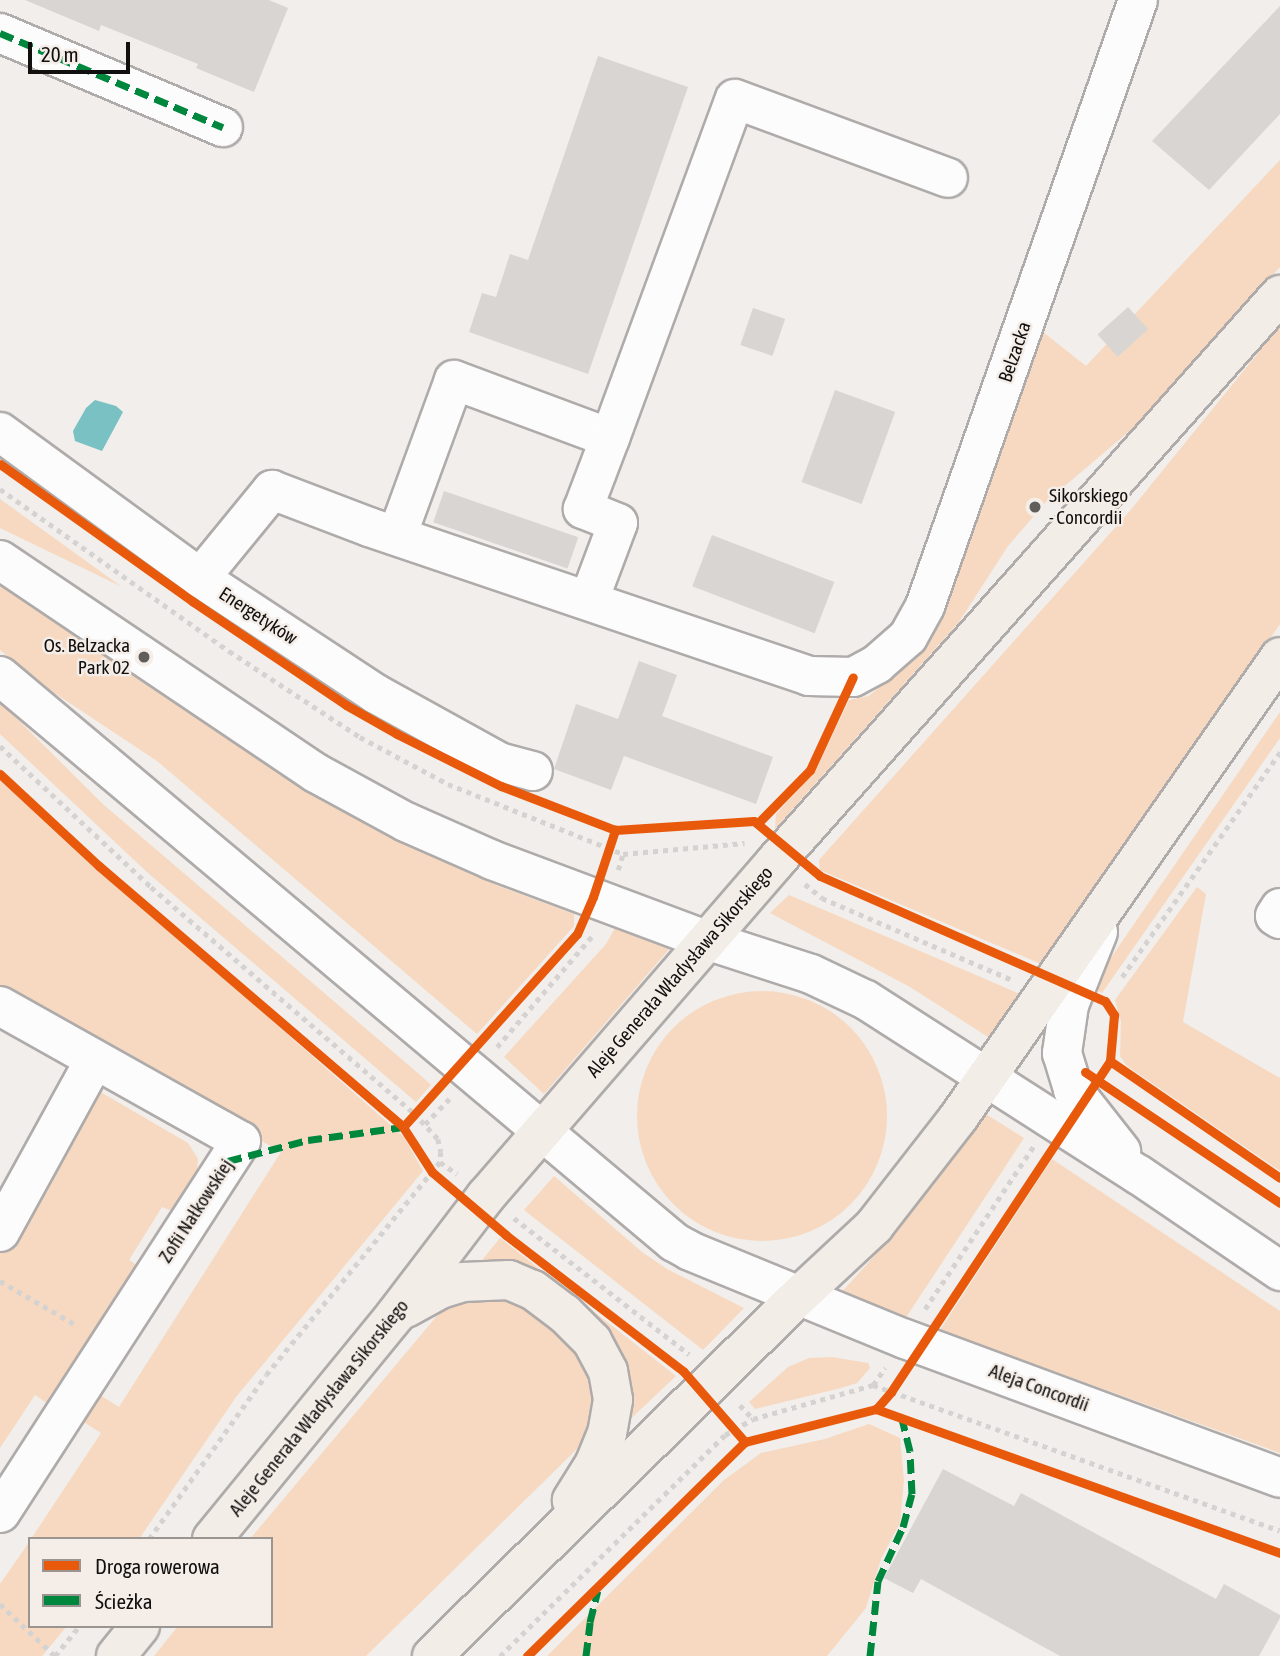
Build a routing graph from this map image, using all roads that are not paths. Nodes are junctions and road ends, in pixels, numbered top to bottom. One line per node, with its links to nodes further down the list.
1 (1138, 0): 11 (street, Belzacka)
2 (0, 33): 3 (street)
3 (223, 127)
4 (948, 178): 7 (street)
5 (1280, 295): 18 (main road, Aleje Generała Władysława Sikorskiego)
6 (0, 432): 10 (street, Energetyków)
7 (610, 438): 8 (street); 11 (street)
8 (397, 536): 10 (street); 11 (street)
9 (0, 560): 18 (street)
10 (200, 578): 14 (street, Energetyków)
11 (589, 600)
12 (1280, 657): 15 (main road)
13 (0, 676): 22 (street, Aleja Concordii)
14 (533, 771)
15 (1113, 897): 21 (main road); 23 (street)
16 (1280, 908): 17 (street)
17 (1280, 919)
18 (706, 940): 21 (street); 22 (main road, Aleje Generała Władysława Sikorskiego)
19 (0, 1006): 20 (street, Zofii Nałkowskiej)
20 (94, 1060): 24 (street); 29 (street, Zofii Nałkowskiej)
21 (986, 1076): 23 (street); 26 (main road)
22 (543, 1132): 26 (street, Aleja Concordii); 27 (main road, Aleje Generała Władysława Sikorskiego)
23 (1139, 1175): 25 (street)
24 (0, 1232)
25 (1280, 1271)
26 (799, 1296): 28 (street, Aleja Concordii); 31 (main road)
27 (396, 1314): 30 (main road, Aleje Generała Władysława Sikorskiego); 31 (main road)
28 (1280, 1478)
29 (0, 1513)
30 (214, 1537)
31 (540, 1549): 34 (main road)
32 (138, 1628): 33 (main road)
33 (116, 1656)
34 (432, 1656)

